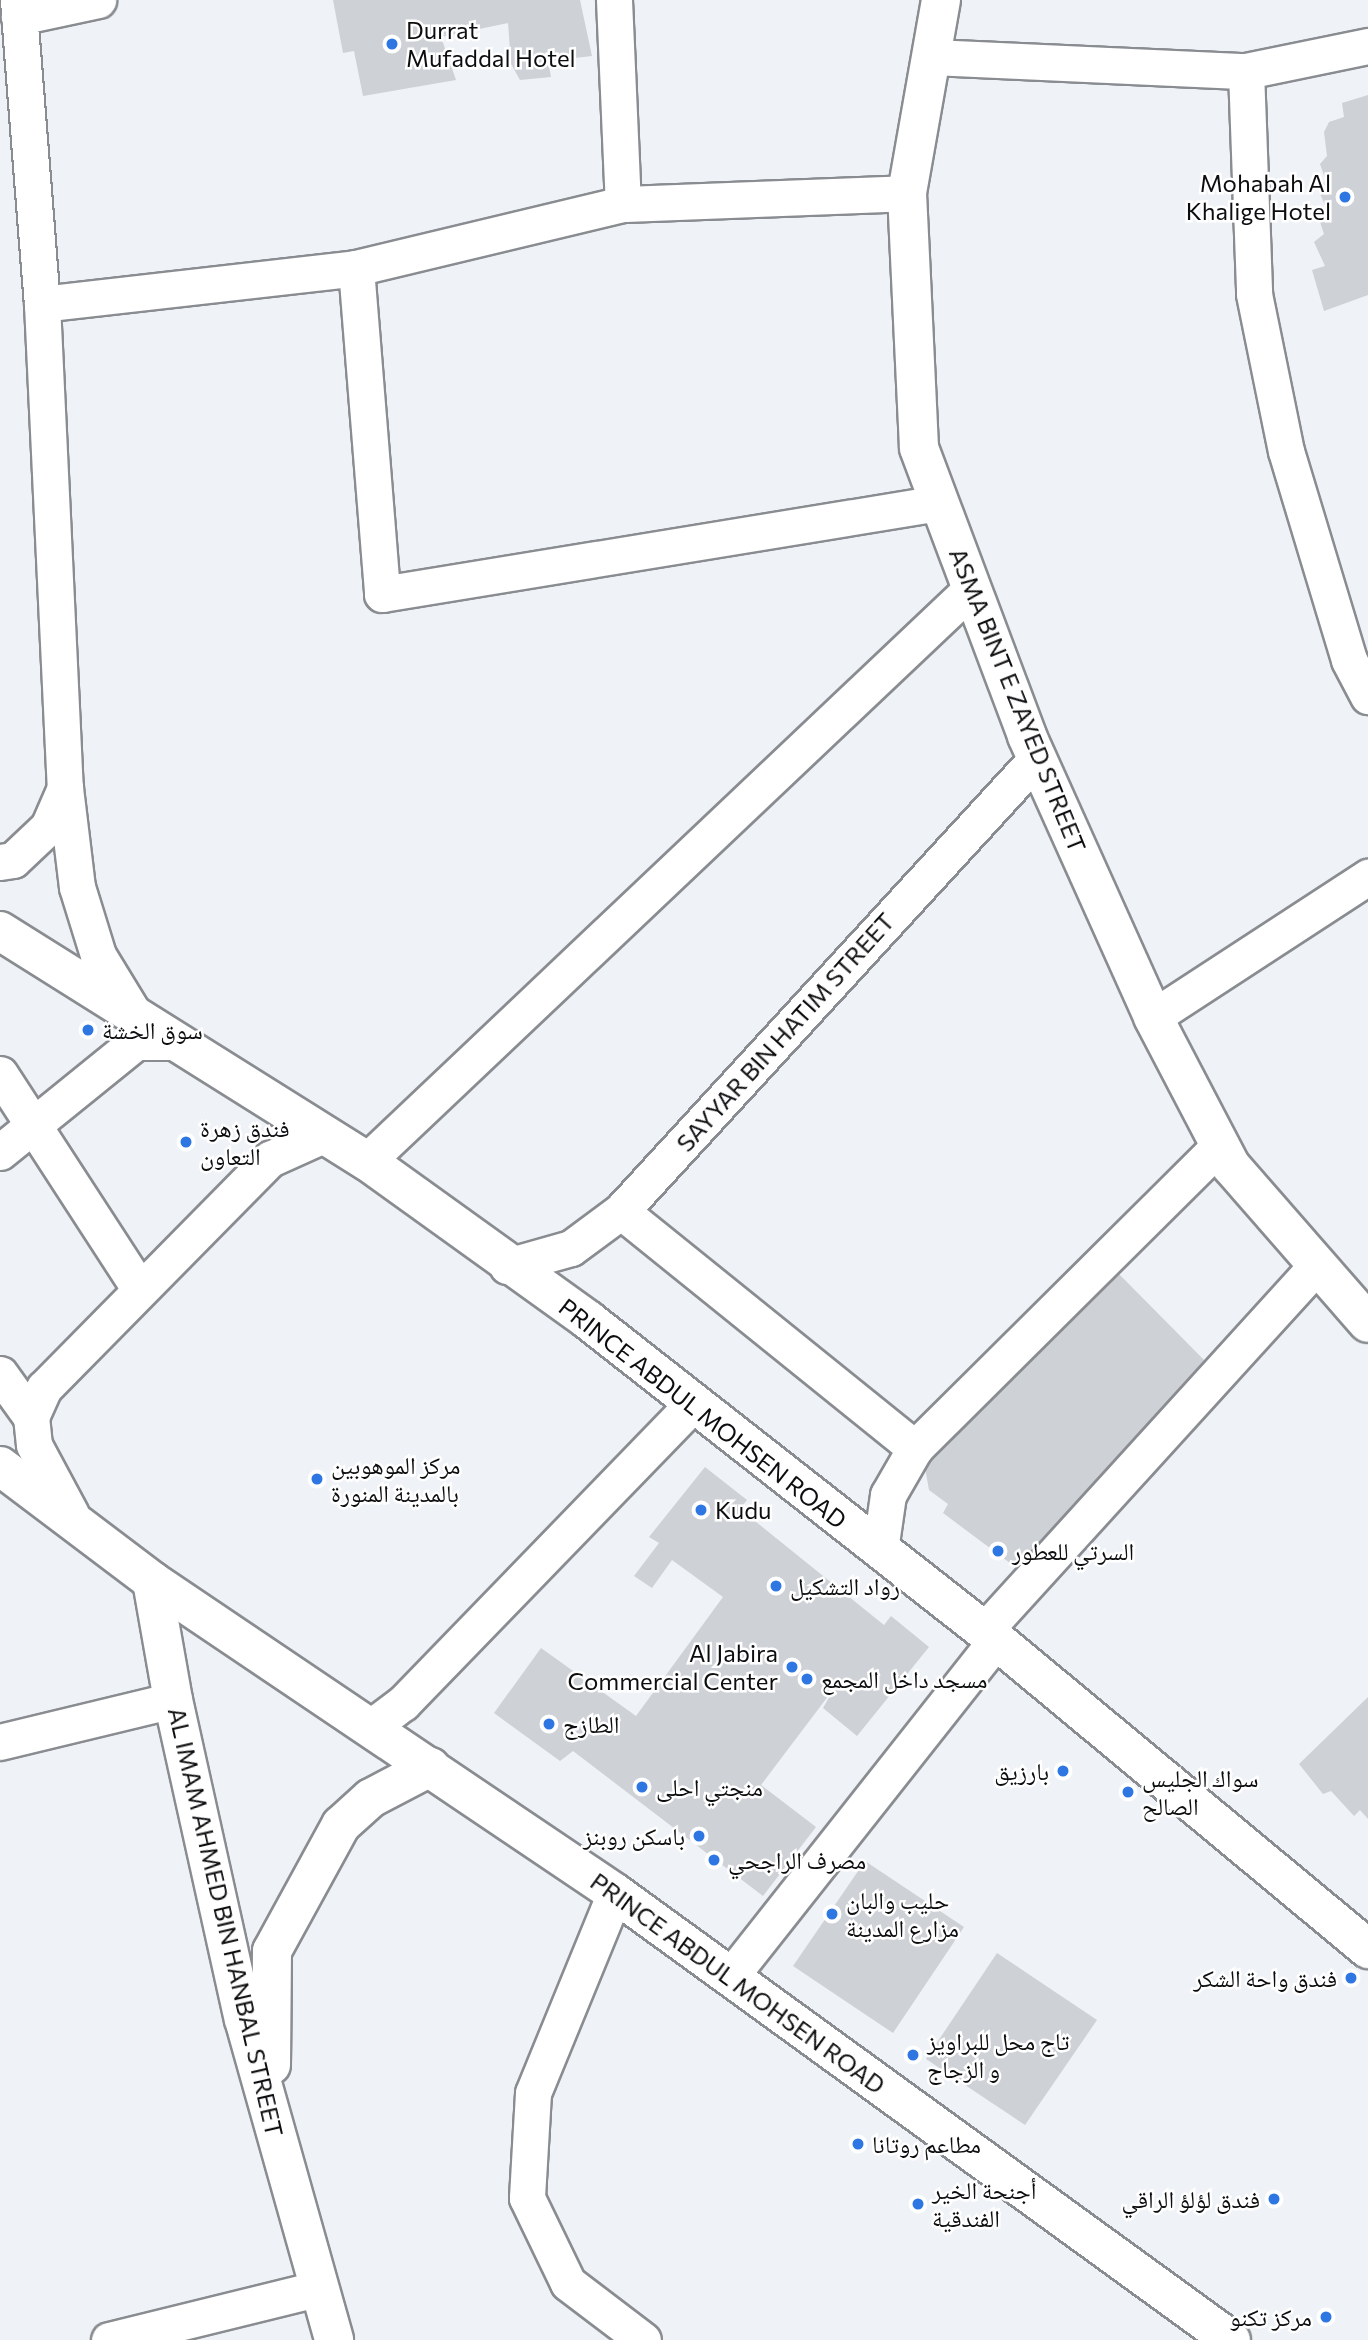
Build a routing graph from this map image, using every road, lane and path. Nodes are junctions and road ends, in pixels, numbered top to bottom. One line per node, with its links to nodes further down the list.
1 (98, 0): 4 (street)
2 (614, 0): 9 (street)
3 (941, 0): 6 (main road, ASMA BINT E ZAYED STREET)
4 (18, 9): 11 (street)
5 (1368, 46): 7 (street)
6 (932, 57): 7 (street); 8 (main road, ASMA BINT E ZAYED STREET)
7 (1245, 71): 14 (street)
8 (908, 193): 9 (street); 12 (main road, ASMA BINT E ZAYED STREET)
9 (623, 204): 10 (street)
10 (356, 268): 11 (street); 12 (street)
11 (42, 304): 16 (street)
12 (939, 503): 13 (main road, ASMA BINT E ZAYED STREET)
13 (971, 589): 15 (main road, ASMA BINT E ZAYED STREET); 28 (street)
14 (1368, 696)
15 (1037, 758): 20 (main road, ASMA BINT E ZAYED STREET); 29 (street, SAYYAR BIN HATIM STREET)
16 (65, 788): 17 (street); 21 (street)
17 (0, 862)
18 (1368, 877): 20 (street)
19 (0, 931): 21 (main road, PRINCE ABDUL MOHSEN ROAD)
20 (1153, 1017): 26 (main road, ASMA BINT E ZAYED STREET)
21 (138, 1020): 22 (main road, PRINCE ABDUL MOHSEN ROAD)
22 (173, 1042): 24 (street); 25 (main road, PRINCE ABDUL MOHSEN ROAD)
23 (0, 1073): 24 (street)
24 (34, 1124): 27 (street); 32 (street)
25 (321, 1136): 28 (main road, PRINCE ABDUL MOHSEN ROAD); 32 (street)
26 (1220, 1145): 30 (main road, ASMA BINT E ZAYED STREET); 37 (street)
27 (0, 1152)
28 (367, 1161): 31 (main road, PRINCE ABDUL MOHSEN ROAD)
29 (621, 1211): 31 (street, SAYYAR BIN HATIM STREET); 37 (street)
30 (1317, 1265): 33 (main road, ASMA BINT E ZAYED STREET); 42 (street)
31 (507, 1266): 35 (main road, PRINCE ABDUL MOHSEN ROAD)
32 (139, 1288): 36 (street)
33 (1368, 1324)
34 (0, 1374): 36 (street)
35 (694, 1403): 40 (main road, PRINCE ABDUL MOHSEN ROAD); 44 (street)
36 (30, 1417): 39 (street)
37 (915, 1448): 40 (street)
38 (0, 1466): 39 (main road, PRINCE ABDUL MOHSEN ROAD)
39 (71, 1514): 41 (main road, PRINCE ABDUL MOHSEN ROAD)
40 (880, 1550): 42 (main road, PRINCE ABDUL MOHSEN ROAD)
41 (152, 1581): 43 (main road, AL IMAM AHMED BIN HANBAL STREET); 44 (main road, PRINCE ABDUL MOHSEN ROAD)
42 (990, 1636): 48 (main road, PRINCE ABDUL MOHSEN ROAD); 49 (street)
43 (173, 1700): 45 (street); 50 (main road, AL IMAM AHMED BIN HANBAL STREET)
44 (372, 1727): 46 (main road, PRINCE ABDUL MOHSEN ROAD)
45 (0, 1742)
46 (430, 1767): 47 (main road, PRINCE ABDUL MOHSEN ROAD); 50 (main road)
47 (615, 1893): 49 (main road, PRINCE ABDUL MOHSEN ROAD); 54 (street)
48 (1368, 1949)
49 (730, 1977): 55 (main road, PRINCE ABDUL MOHSEN ROAD)
50 (270, 2110): 51 (main road, AL IMAM AHMED BIN HANBAL STREET)
51 (320, 2288): 52 (street); 53 (main road, AL IMAM AHMED BIN HANBAL STREET)
52 (109, 2340)
53 (334, 2340)
54 (643, 2340)
55 (1231, 2340)

